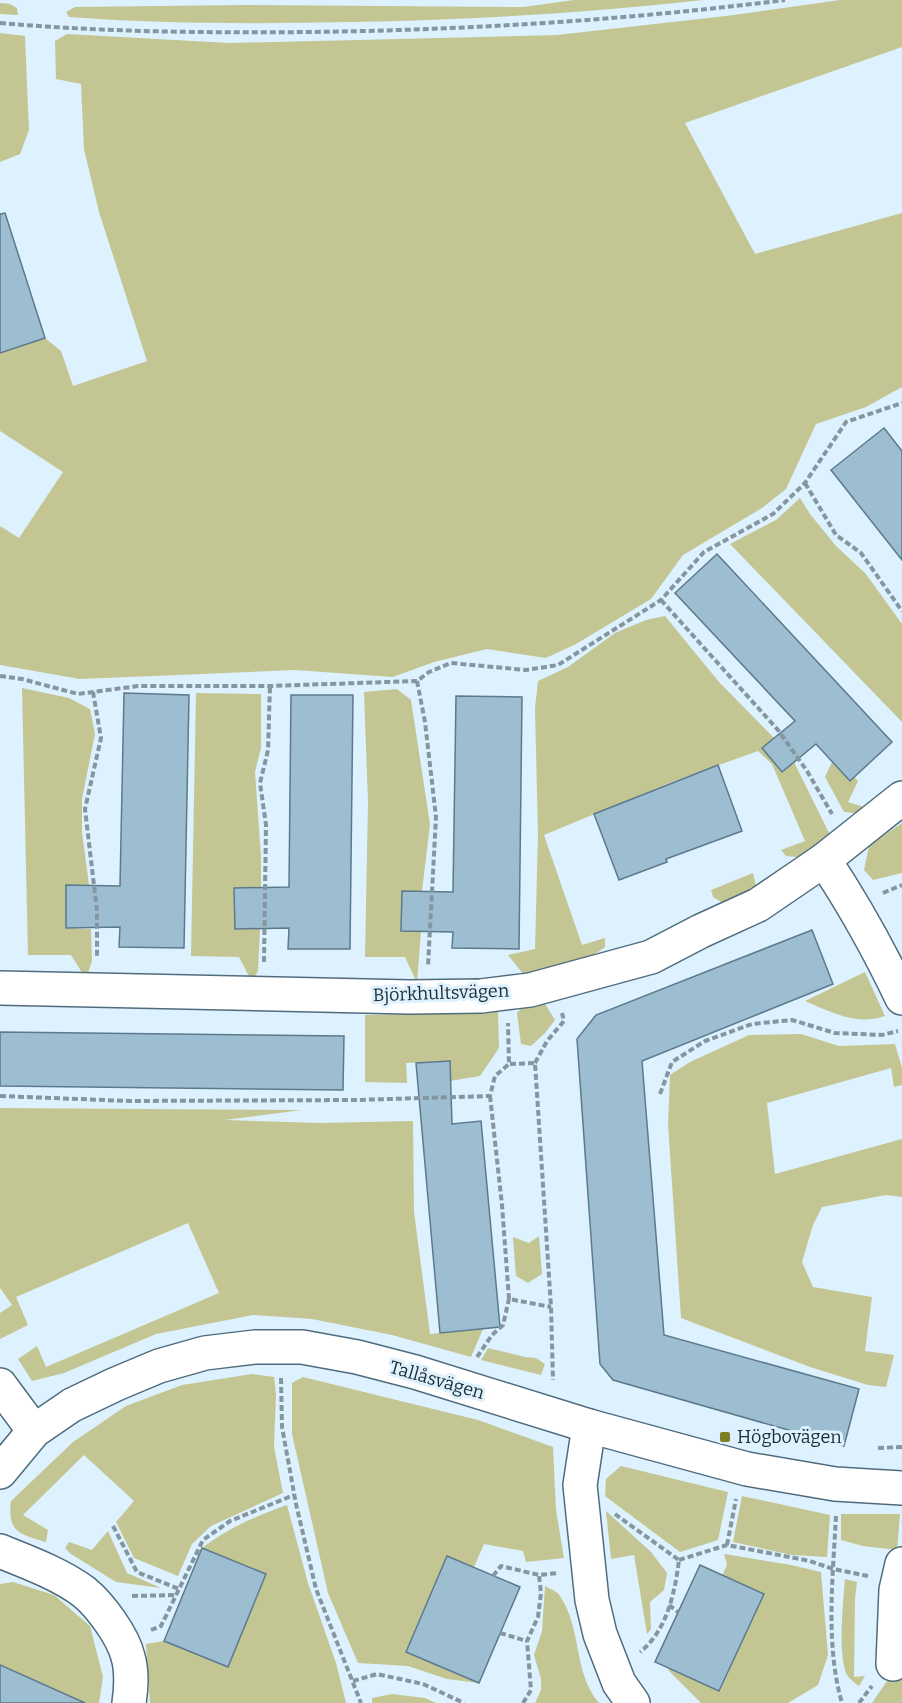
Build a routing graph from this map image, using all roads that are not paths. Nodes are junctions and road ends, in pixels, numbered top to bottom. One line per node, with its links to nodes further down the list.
1 (902, 798): 2 (street, Björkhultsvägen)
2 (836, 850): 3 (street, Björkhultsvägen); 4 (street)
3 (0, 988)
4 (902, 998)
5 (0, 1385): 7 (street)
6 (589, 1426): 7 (street, Tallåsvägen); 9 (street, Tallåsvägen); 14 (street)
7 (34, 1431): 8 (street, Tallåsvägen)
8 (0, 1472)
9 (901, 1482)
10 (0, 1551): 13 (street)
11 (900, 1573): 12 (street)
12 (893, 1664)
13 (129, 1703)
14 (633, 1703)

